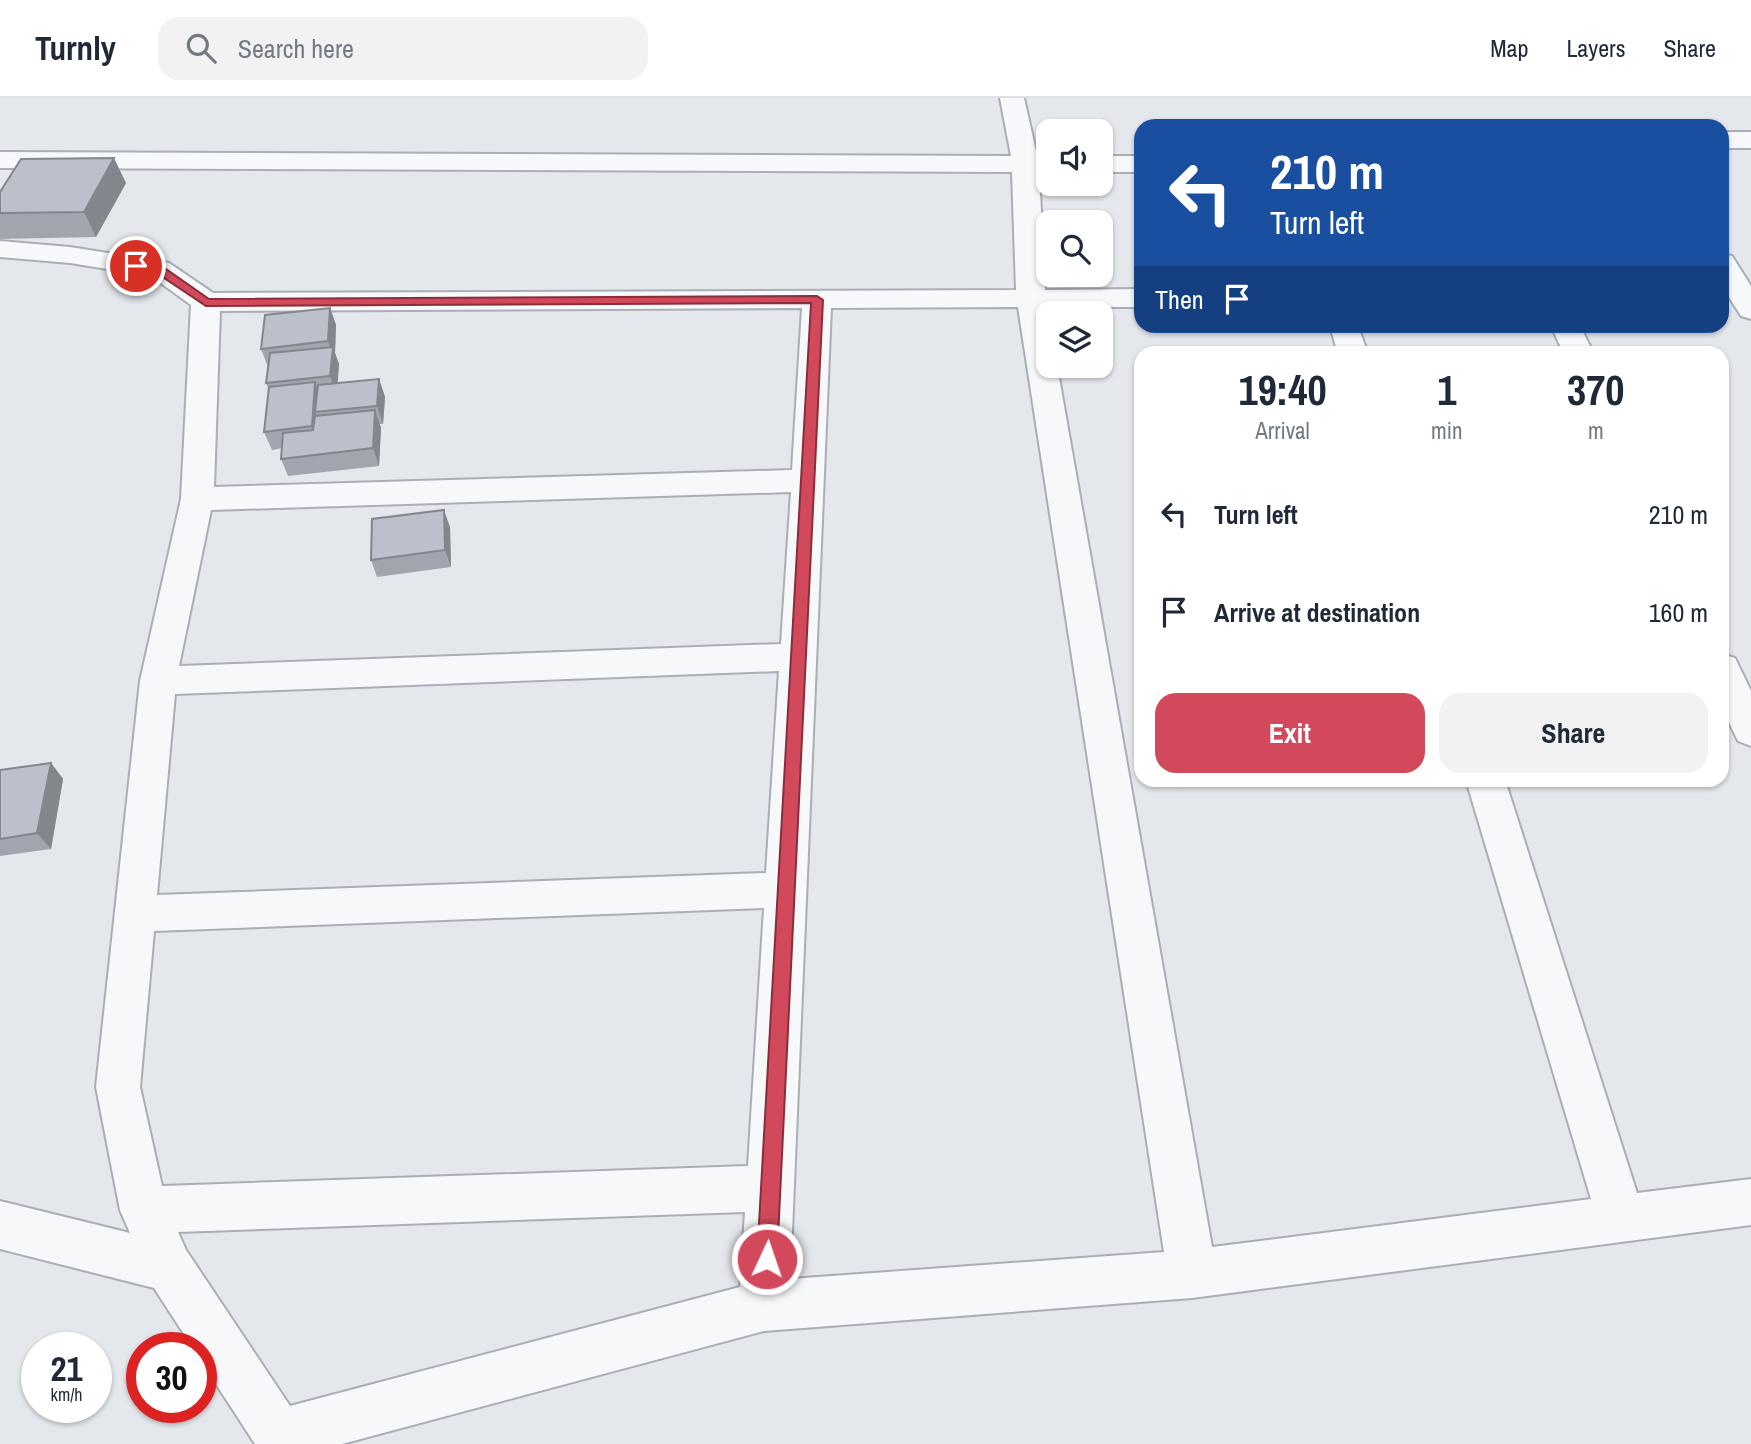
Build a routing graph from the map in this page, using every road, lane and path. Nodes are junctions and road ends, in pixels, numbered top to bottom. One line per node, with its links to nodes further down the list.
1 (1012, 98): 6 (street)
2 (0, 139): 3 (street)
3 (46, 139): 6 (street); 11 (street)
4 (1729, 140): 5 (street)
5 (1751, 140)
6 (1036, 151): 11 (street); 14 (street)
7 (1113, 164): 8 (street)
8 (1134, 164)
9 (1729, 165): 10 (street)
10 (1751, 165)
11 (15, 167)
12 (0, 248): 17 (street)
13 (1729, 277): 18 (street)
14 (1031, 298): 15 (street); 16 (street); 34 (street)
15 (1134, 298)
16 (817, 300): 17 (street); 19 (street)
17 (206, 302): 20 (street)
18 (1743, 306)
19 (809, 480): 20 (street); 21 (street)
20 (197, 499): 22 (street)
21 (799, 657): 22 (street); 26 (street)
22 (158, 681): 27 (street)
23 (1729, 683): 24 (street)
24 (1751, 732)
25 (1487, 787): 31 (street)
26 (787, 890): 27 (street); 28 (street)
27 (135, 914): 30 (street)
28 (771, 1188): 30 (street); 35 (street)
29 (1751, 1202): 31 (street)
30 (144, 1210): 33 (street)
31 (1621, 1219): 34 (street)
32 (0, 1226): 33 (street)
33 (169, 1267): 36 (street)
34 (1192, 1274): 35 (street)
35 (764, 1306): 36 (street)
36 (282, 1440)

